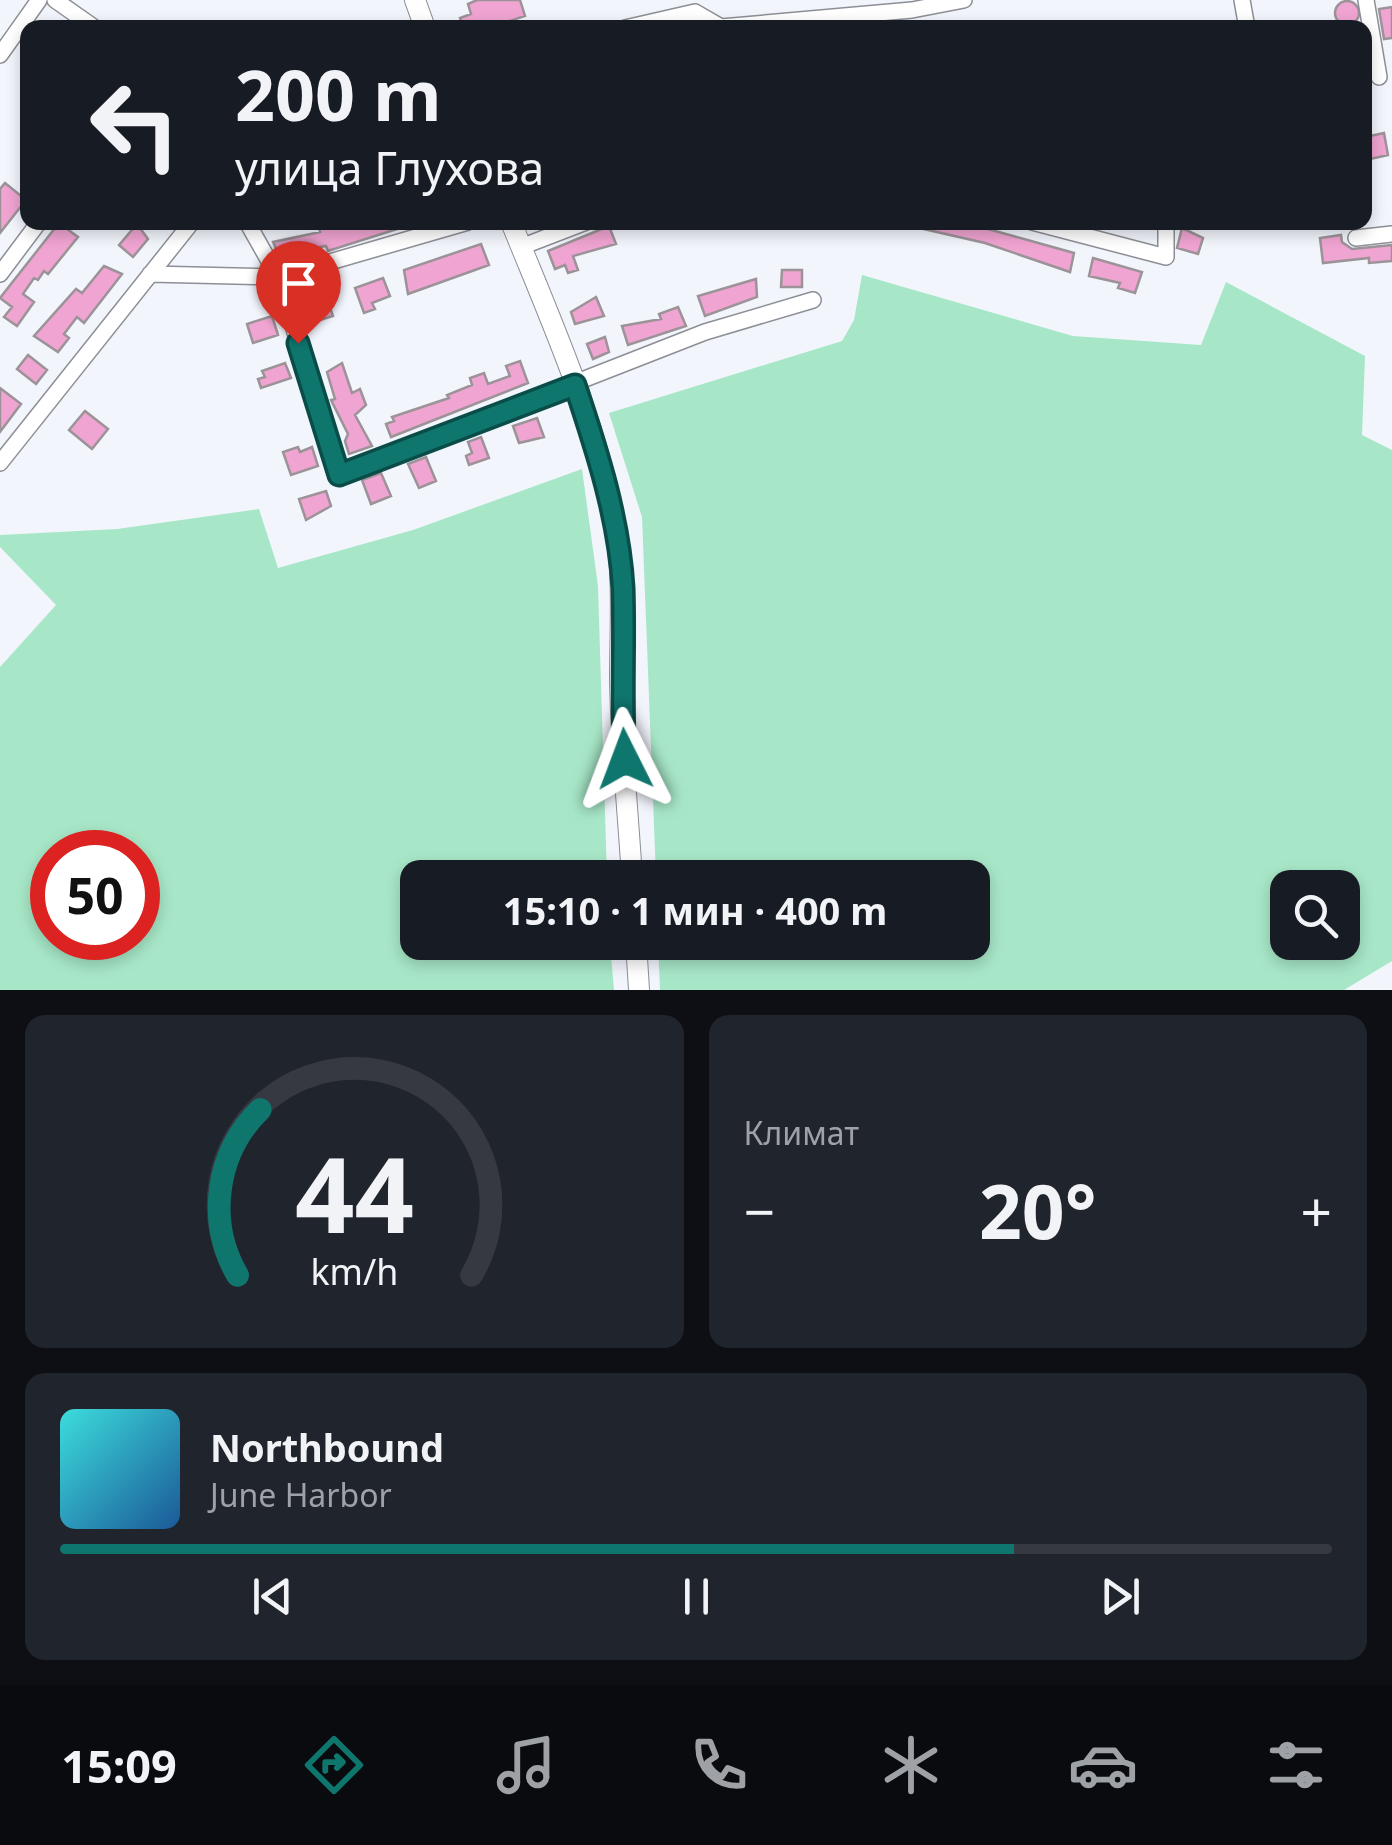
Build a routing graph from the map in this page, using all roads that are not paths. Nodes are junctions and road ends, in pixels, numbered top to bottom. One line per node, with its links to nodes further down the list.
1 (55, 0): 3 (street)
2 (964, 0): 6 (street)
3 (84, 20)
4 (660, 20): 5 (street)
5 (709, 20)
6 (800, 20)
7 (20, 27): 9 (street)
8 (1372, 38): 10 (street)
9 (0, 55)
10 (1378, 77)
11 (32, 230): 22 (street)
12 (186, 230): 23 (street)
13 (252, 230): 24 (street)
14 (441, 230): 24 (street)
15 (515, 230): 21 (main road)
16 (566, 230): 21 (street)
17 (1063, 230): 18 (street)
18 (1166, 230)
19 (1392, 234): 20 (street)
20 (1356, 238)
21 (522, 248): 26 (main road)
22 (0, 274)
23 (150, 274): 24 (street); 27 (street)
24 (278, 278): 26 (street)
25 (814, 300): 26 (street)
26 (575, 385): 28 (main road)
27 (0, 463)
28 (631, 860)
29 (637, 960): 30 (main road)
30 (639, 990)

